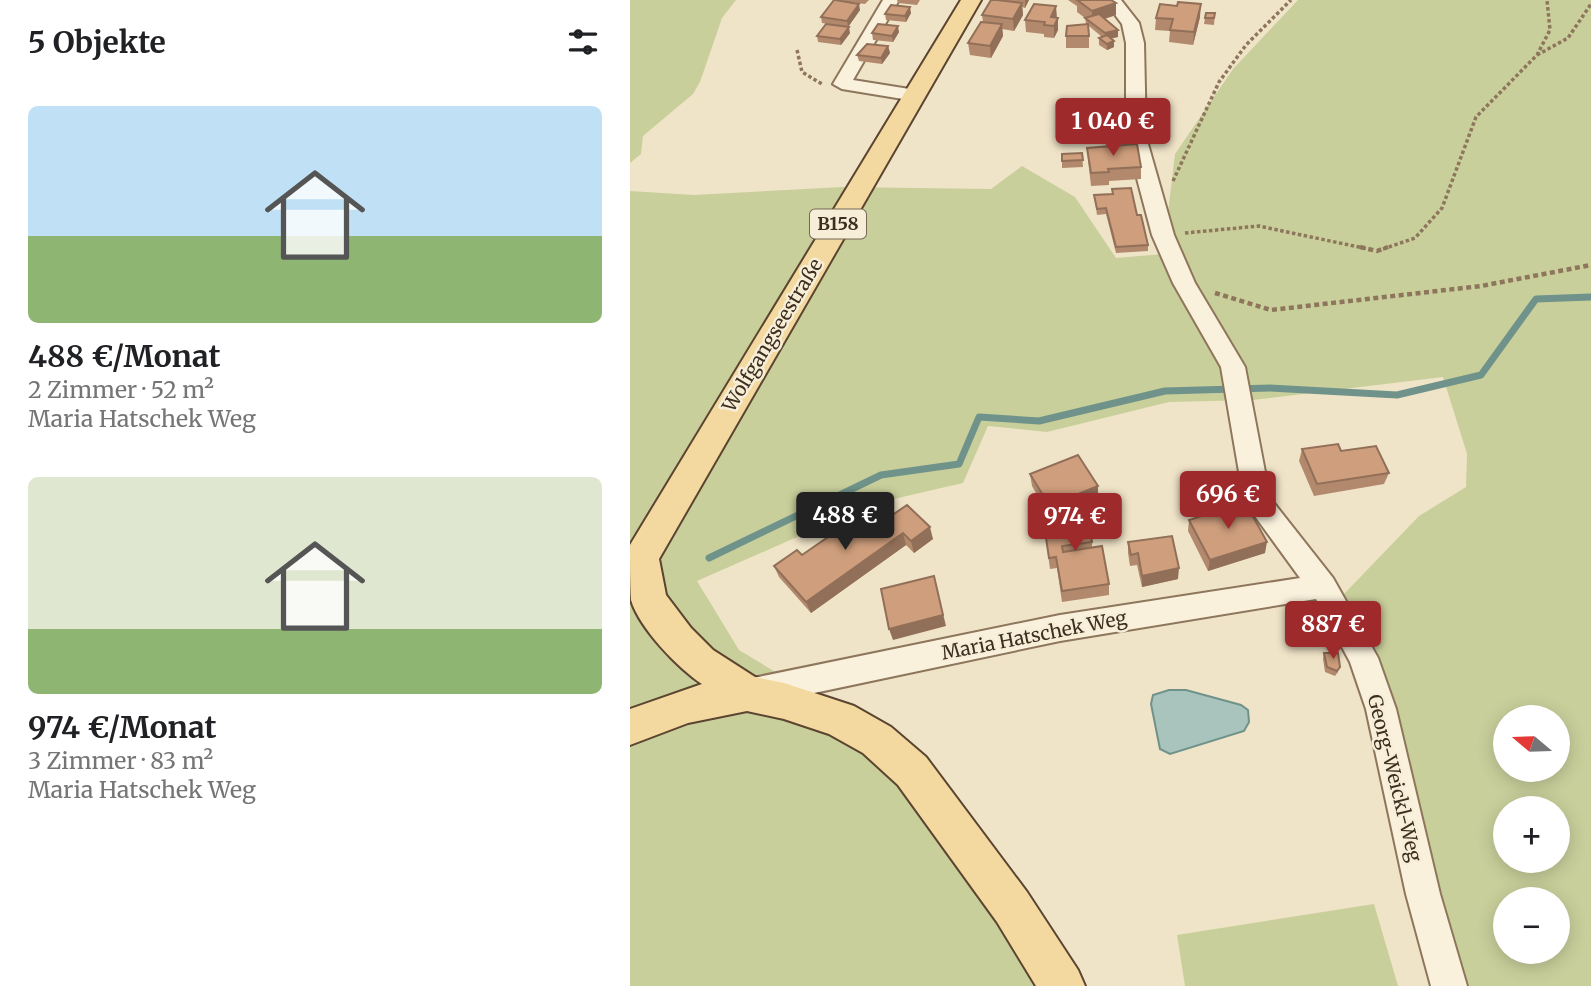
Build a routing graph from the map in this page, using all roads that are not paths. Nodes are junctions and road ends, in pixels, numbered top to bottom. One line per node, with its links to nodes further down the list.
1 (891, 0): 4 (street)
2 (971, 0): 4 (main road, Wolfgangseestraße / B158)
3 (1112, 0): 6 (street, Georg-Weickl-Weg)
4 (915, 94): 5 (main road, Wolfgangseestraße / B158)
5 (635, 567): 7 (main road)
6 (1323, 586): 7 (street, Maria Hatschek Weg); 10 (street, Georg-Weickl-Weg)
7 (747, 693): 8 (main road); 9 (main road)
8 (630, 727)
9 (1062, 986)
10 (1449, 986)

